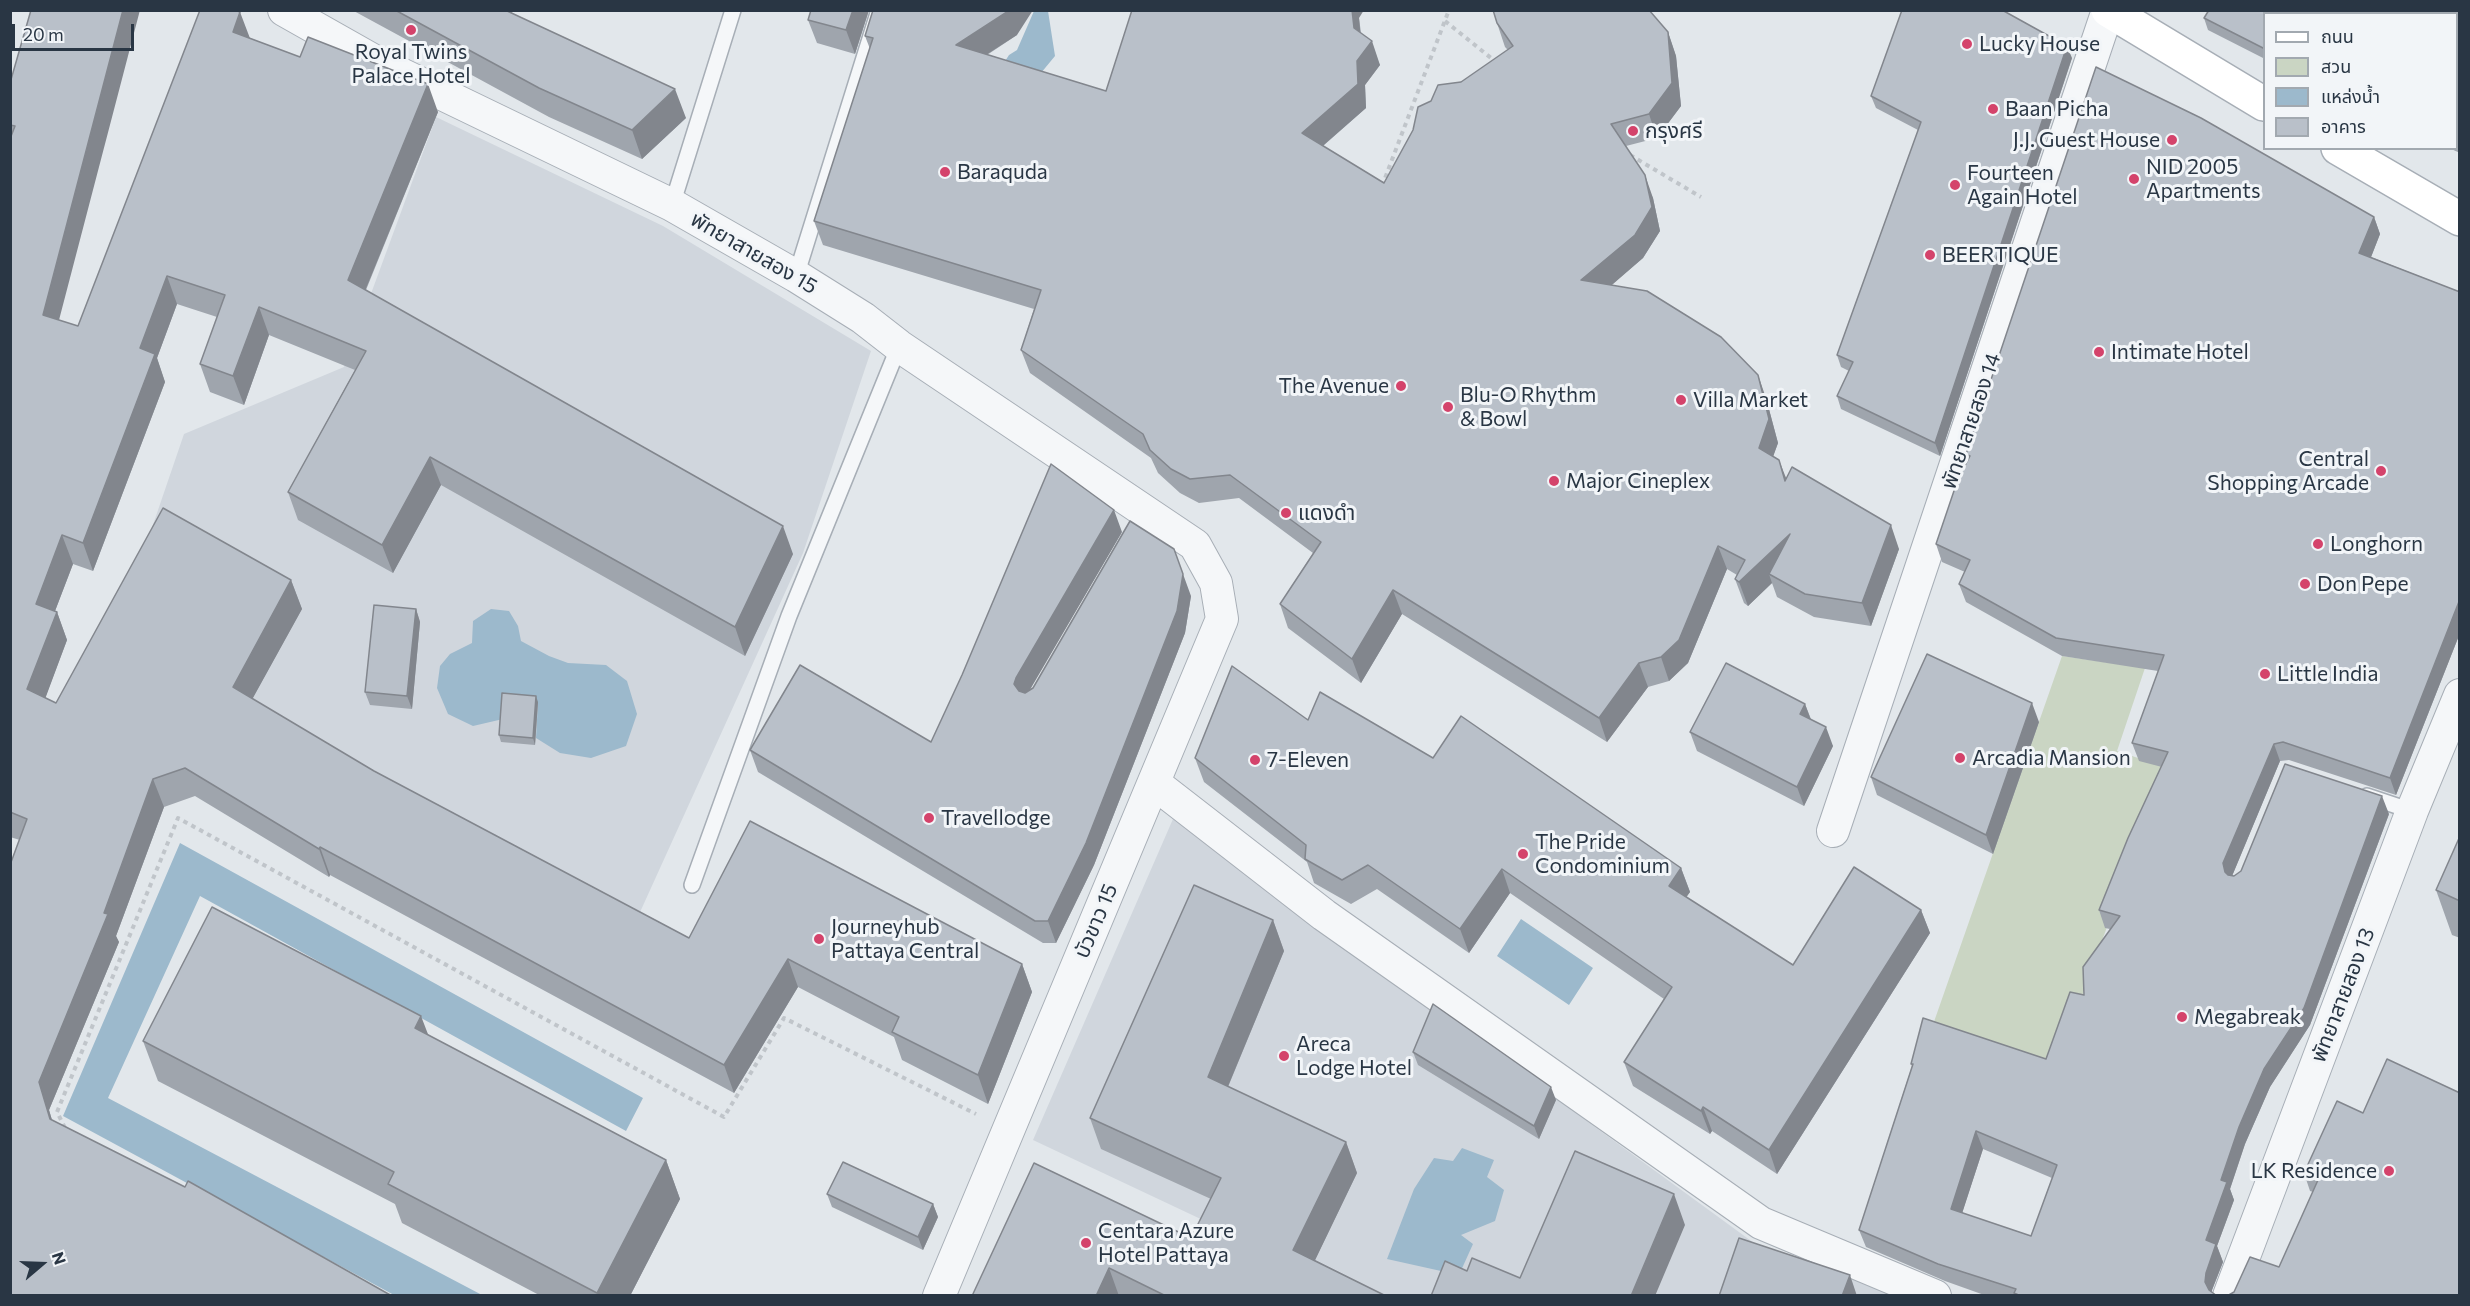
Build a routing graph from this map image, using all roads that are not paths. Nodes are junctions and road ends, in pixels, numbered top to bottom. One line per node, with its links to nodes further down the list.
1 (284, 10): 7 (street, พัทยาสายสอง 15)
2 (733, 10): 7 (lane)
3 (879, 10): 9 (lane)
4 (2108, 11): 5 (main road); 16 (street, พัทยาสายสอง 14)
5 (2263, 103)
6 (2341, 150): 8 (main road)
7 (672, 205): 9 (street, พัทยาสายสอง 15)
8 (2460, 219)
9 (796, 276): 10 (street, พัทยาสายสอง 15)
10 (899, 346): 11 (street, พัทยาสายสอง 15); 17 (lane)
11 (1195, 545): 13 (street, บัวขาว 15)
12 (2460, 695): 15 (street, พัทยาสายสอง 13)
13 (1154, 783): 18 (street, บัวขาว 15); 19 (street)
14 (2349, 790): 15 (lane)
15 (2412, 811): 20 (street, พัทยาสายสอง 13)
16 (1833, 831)
17 (692, 885)
18 (939, 1296)
19 (1935, 1296)
20 (2229, 1296)

